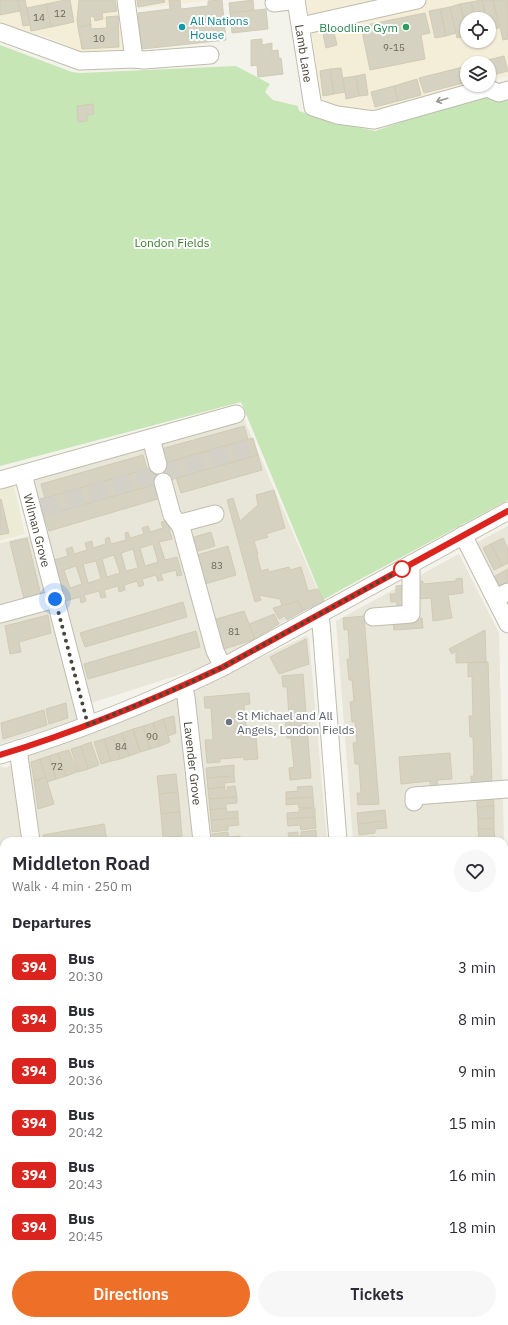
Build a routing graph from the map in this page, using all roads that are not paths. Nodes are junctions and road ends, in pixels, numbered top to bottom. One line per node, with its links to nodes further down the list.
1 (126, 0): 8 (street)
2 (296, 0): 4 (street); 5 (street, Lamb Lane)
3 (417, 0): 5 (street)
4 (274, 3)
5 (301, 26): 9 (street, Lamb Lane, one-way to 5)
6 (0, 32): 8 (street)
7 (210, 55): 8 (street)
8 (127, 59)
9 (508, 90)
10 (236, 414): 11 (street)
11 (150, 438): 12 (street); 13 (street)
12 (158, 465)
13 (13, 477): 21 (street, Wilman Grove)
14 (163, 482): 17 (street)
15 (508, 512): 18 (street)
16 (215, 514): 17 (street)
17 (181, 527): 26 (street)
18 (463, 535): 19 (street); 20 (street)
19 (411, 564): 23 (street); 24 (street)
20 (502, 595): 25 (street)
21 (55, 599): 22 (street); 28 (street, Wilman Grove)
22 (0, 614)
23 (318, 614): 26 (street); 35 (street)
24 (373, 617)
25 (508, 624)
26 (223, 667): 27 (street)
27 (183, 686): 28 (street); 34 (street, Lavender Grove)
28 (88, 725): 29 (street)
29 (18, 749): 30 (street); 33 (street)
30 (0, 755)
31 (508, 790): 32 (street)
32 (414, 802)
33 (30, 837)
34 (202, 837)
35 (338, 837)

